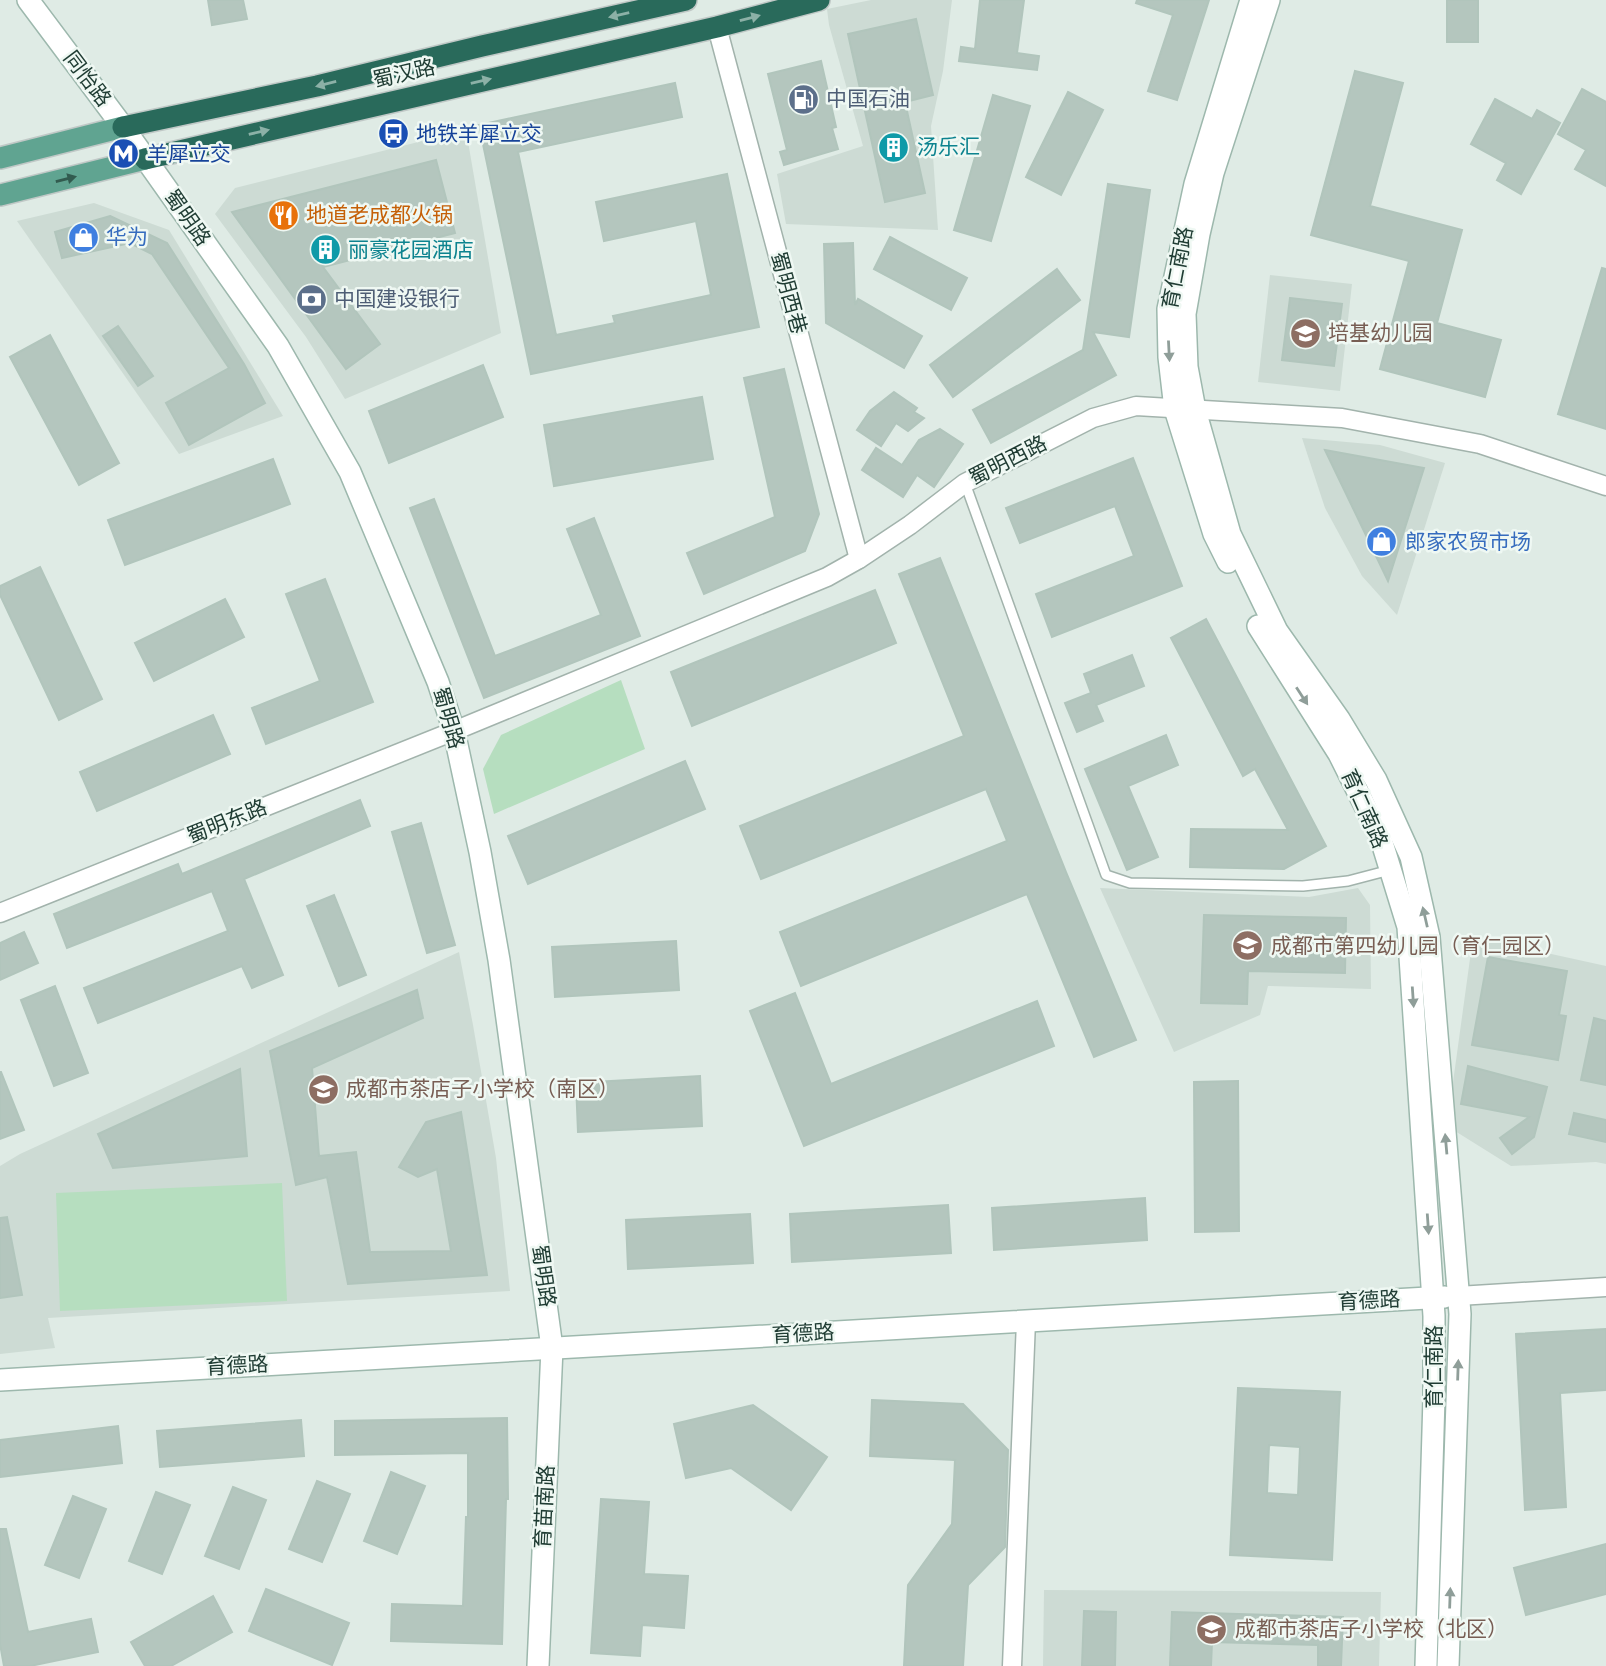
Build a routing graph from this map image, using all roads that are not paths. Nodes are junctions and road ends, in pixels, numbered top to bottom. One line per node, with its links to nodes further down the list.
1 (28, 0): 7 (street, 同怡路)
2 (686, 0): 7 (highway, 蜀汉路, one-way to 7)
3 (820, 0): 6 (highway, 蜀汉路, one-way to 3)
4 (1251, 0): 11 (street, 育仁南路, one-way to 11)
5 (1269, 0): 11 (street)
6 (717, 27): 9 (highway, 蜀汉路, one-way to 6); 14 (street, 蜀明西巷)
7 (123, 127): 8 (main road, 蜀汉路); 9 (street, 同怡路)
8 (0, 158)
9 (145, 159): 10 (main road, 蜀汉路, one-way to 9); 15 (street, 蜀明路)
10 (0, 195)
11 (1185, 410): 12 (street, 蜀明西路); 13 (street, 蜀明西路); 16 (street, 育仁南路, one-way to 16); 19 (street, one-way to 11)
12 (965, 483): 14 (street, 蜀明西路); 16 (lane)
13 (1606, 486)
14 (859, 559): 15 (street, 蜀明西路)
15 (454, 731): 17 (street, 蜀明东路); 22 (street, 蜀明路)
16 (1390, 870): 20 (street, 育仁南路, one-way to 20)
17 (0, 913)
18 (1606, 1287): 19 (street, 育德路)
19 (1458, 1296): 20 (street, 育德路); 27 (street, one-way to 19)
20 (1433, 1297): 21 (street, 育德路); 26 (street, 育仁南路)
21 (1026, 1321): 22 (street, 育德路); 25 (street)
22 (552, 1348): 23 (street, 育德路); 24 (street, 育苗南路)
23 (0, 1380)
24 (538, 1666)
25 (1012, 1666)
26 (1426, 1666)
27 (1448, 1666)

